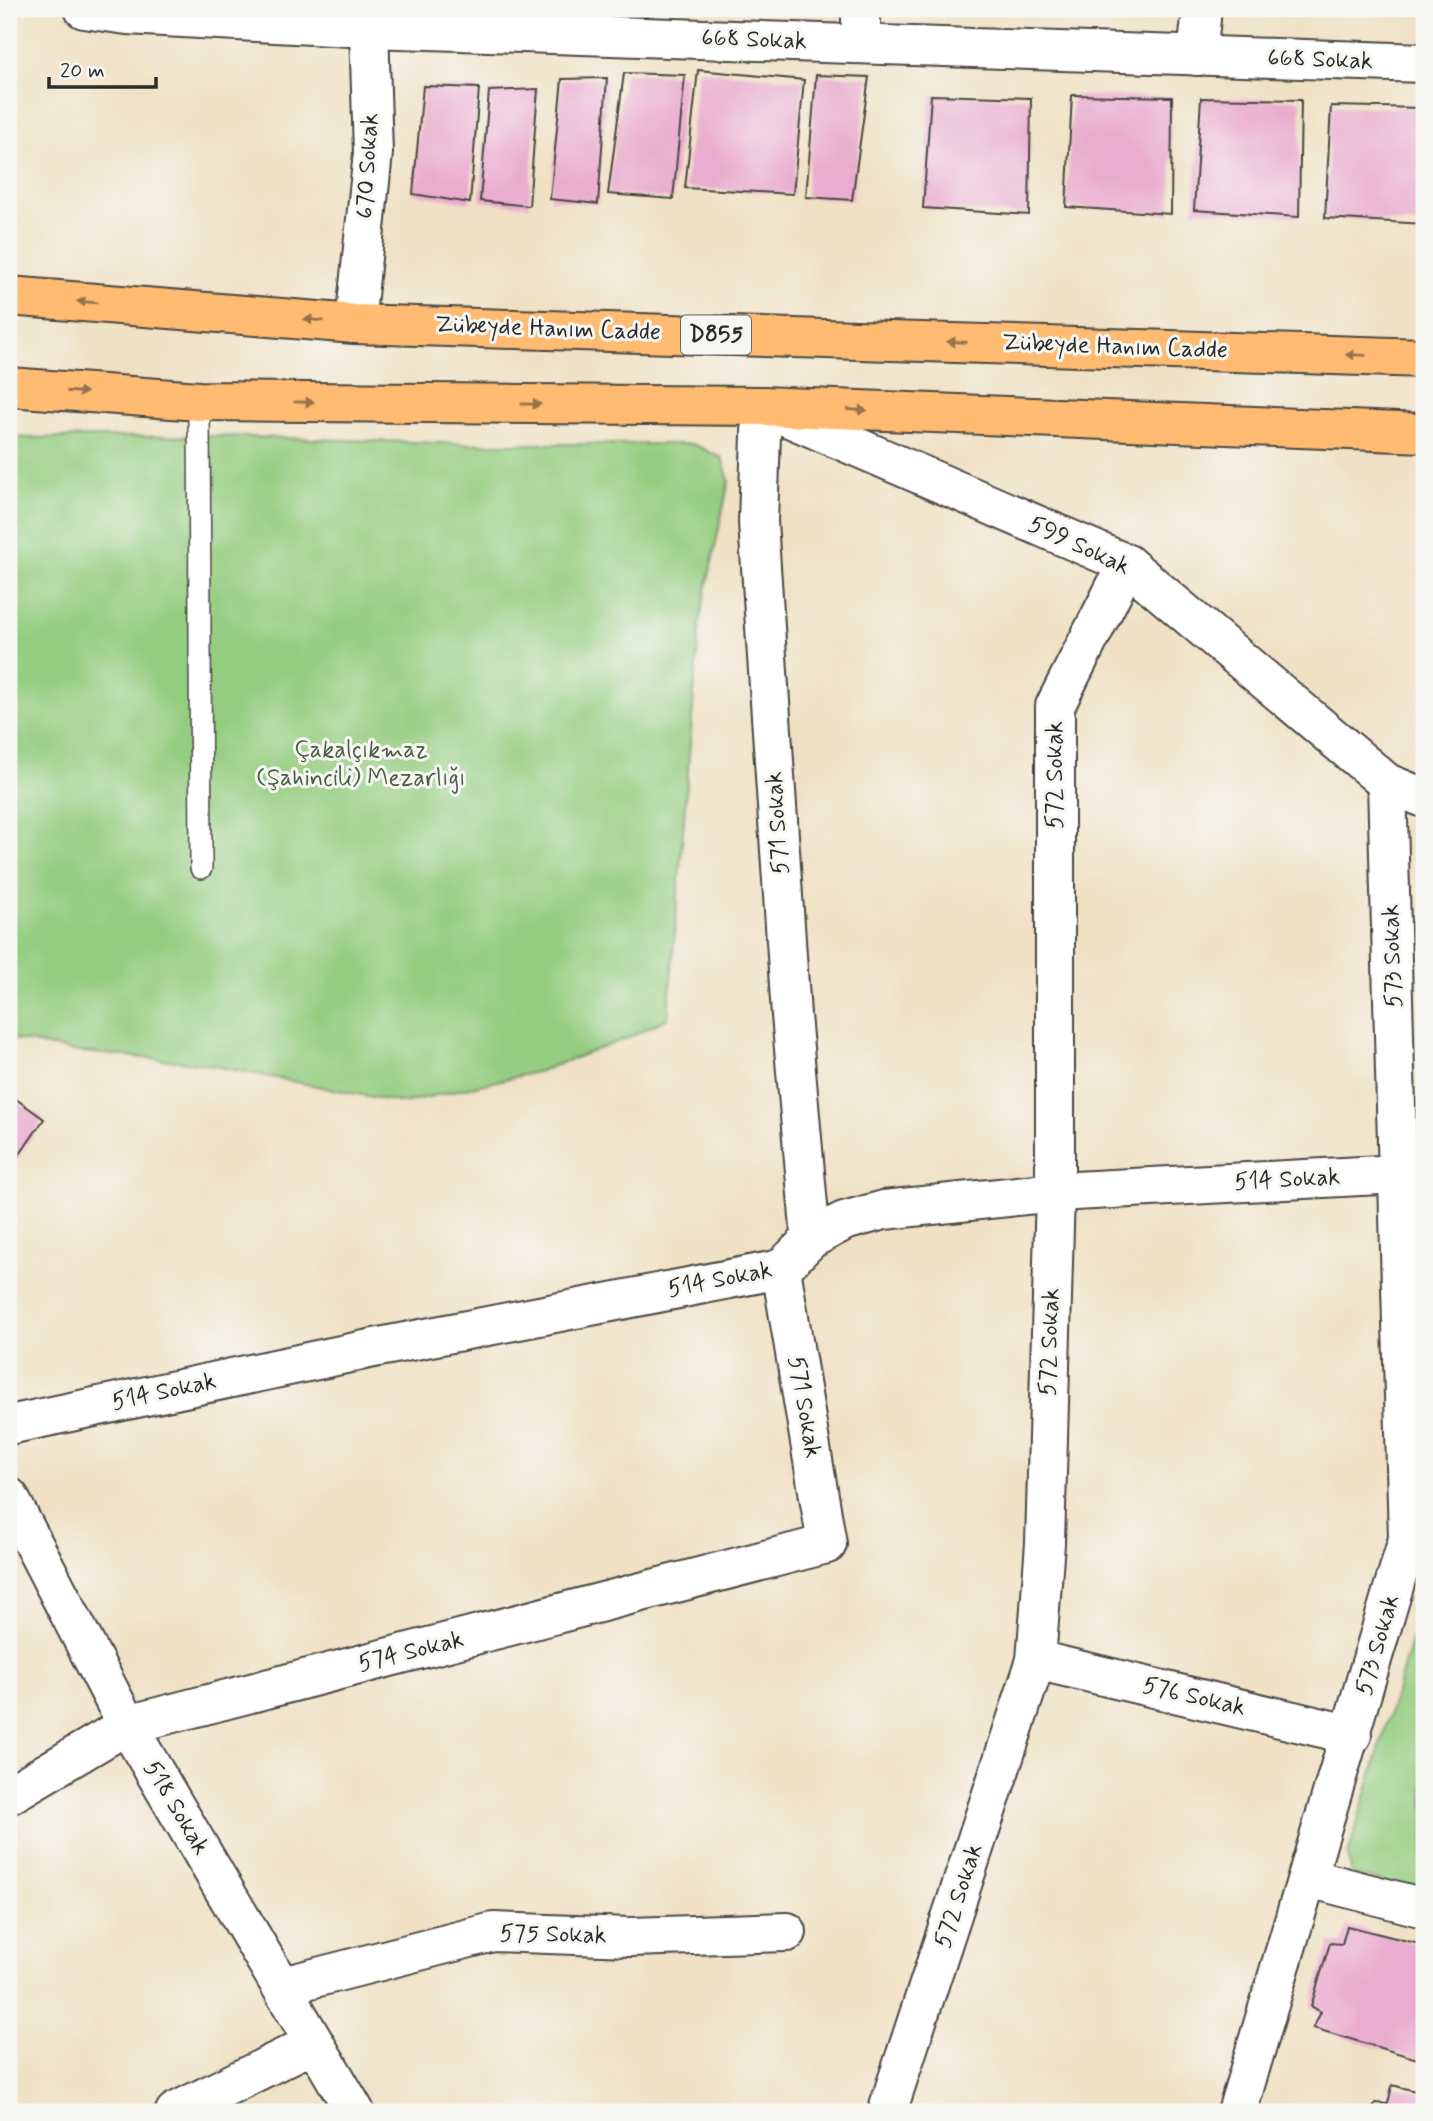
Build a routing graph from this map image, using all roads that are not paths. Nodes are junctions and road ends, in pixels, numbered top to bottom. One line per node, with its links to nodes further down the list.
1 (84, 9): 3 (street, 668 Sokak)
2 (1202, 9): 5 (street)
3 (366, 18): 4 (street, 668 Sokak); 8 (street, 670 Sokak)
4 (861, 26): 5 (street, 668 Sokak)
5 (1197, 56): 6 (street, 668 Sokak)
6 (1424, 63)
7 (9, 296): 8 (highway, Zübeyde Hanım Cadde / D855, one-way to 7)
8 (355, 324): 9 (highway, Zübeyde Hanım Cadde / D855, one-way to 8)
9 (1424, 358)
10 (9, 387): 11 (highway, one-way to 11)
11 (199, 401): 12 (highway, one-way to 12); 17 (lane)
12 (761, 406): 13 (highway, one-way to 13); 14 (street, 599 Sokak); 20 (street, 571 Sokak)
13 (1424, 433)
14 (1127, 564): 15 (street, 599 Sokak); 19 (street, 572 Sokak)
15 (1387, 783): 16 (street, 599 Sokak); 18 (street, 573 Sokak)
16 (1424, 798)
17 (201, 868)
18 (1412, 1175): 19 (street, 514 Sokak); 24 (street, 573 Sokak)
19 (1055, 1192): 20 (street, 514 Sokak); 26 (street, 572 Sokak)
20 (811, 1239): 21 (street, 514 Sokak)
21 (781, 1269): 22 (street, 514 Sokak); 25 (street, 571 Sokak)
22 (9, 1425)
23 (9, 1497): 27 (street, 518 Sokak)
24 (1416, 1540): 28 (street, 573 Sokak)
25 (827, 1544): 27 (street, 574 Sokak)
26 (1036, 1660): 28 (street, 576 Sokak); 37 (street, 572 Sokak)
27 (127, 1725): 29 (street, 574 Sokak); 33 (street, 518 Sokak)
28 (1352, 1735): 30 (street, 573 Sokak)
29 (9, 1795)
30 (1309, 1878): 31 (street); 38 (street, 573 Sokak)
31 (1424, 1908)
32 (787, 1932): 33 (street, 575 Sokak)
33 (283, 1986): 34 (street, 518 Sokak)
34 (314, 2043): 35 (street); 36 (street, 518 Sokak)
35 (175, 2112)
36 (355, 2112)
37 (887, 2112)
38 (1237, 2112)

